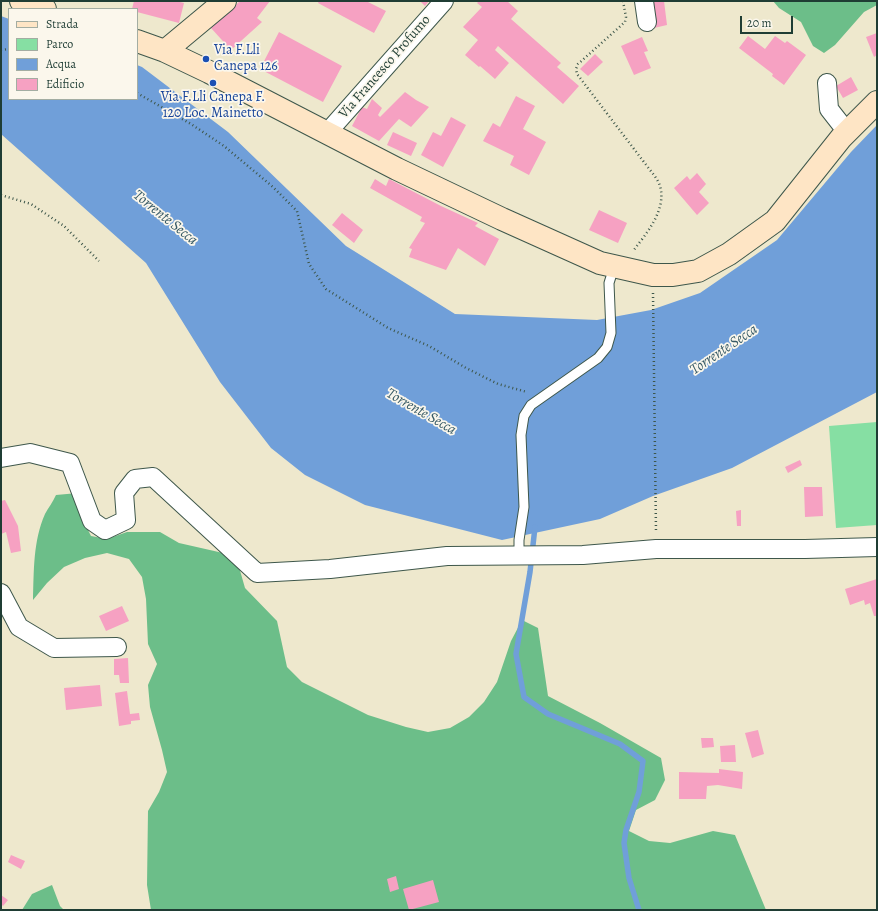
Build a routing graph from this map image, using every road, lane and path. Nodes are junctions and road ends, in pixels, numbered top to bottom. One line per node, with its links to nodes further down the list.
1 (21, 1): 6 (main road)
2 (444, 1): 14 (street, Via Francesco Profumo)
3 (623, 1): 17 (path)
4 (644, 1): 7 (street)
5 (219, 4): 9 (main road)
6 (42, 8)
7 (647, 22)
8 (138, 41): 9 (main road)
9 (165, 51): 14 (main road)
10 (827, 83): 13 (street)
11 (138, 93): 19 (path)
12 (877, 102): 13 (main road)
13 (847, 132): 18 (main road)
14 (327, 133): 17 (main road)
15 (1, 195): 16 (path)
16 (99, 261)
17 (614, 267): 18 (main road); 19 (lane)
18 (653, 275): 22 (path)
19 (544, 396): 23 (lane)
20 (1, 458): 23 (street)
21 (877, 547): 22 (street)
22 (656, 549): 23 (street)
23 (519, 555)
24 (1, 593): 25 (street)
25 (117, 647)

